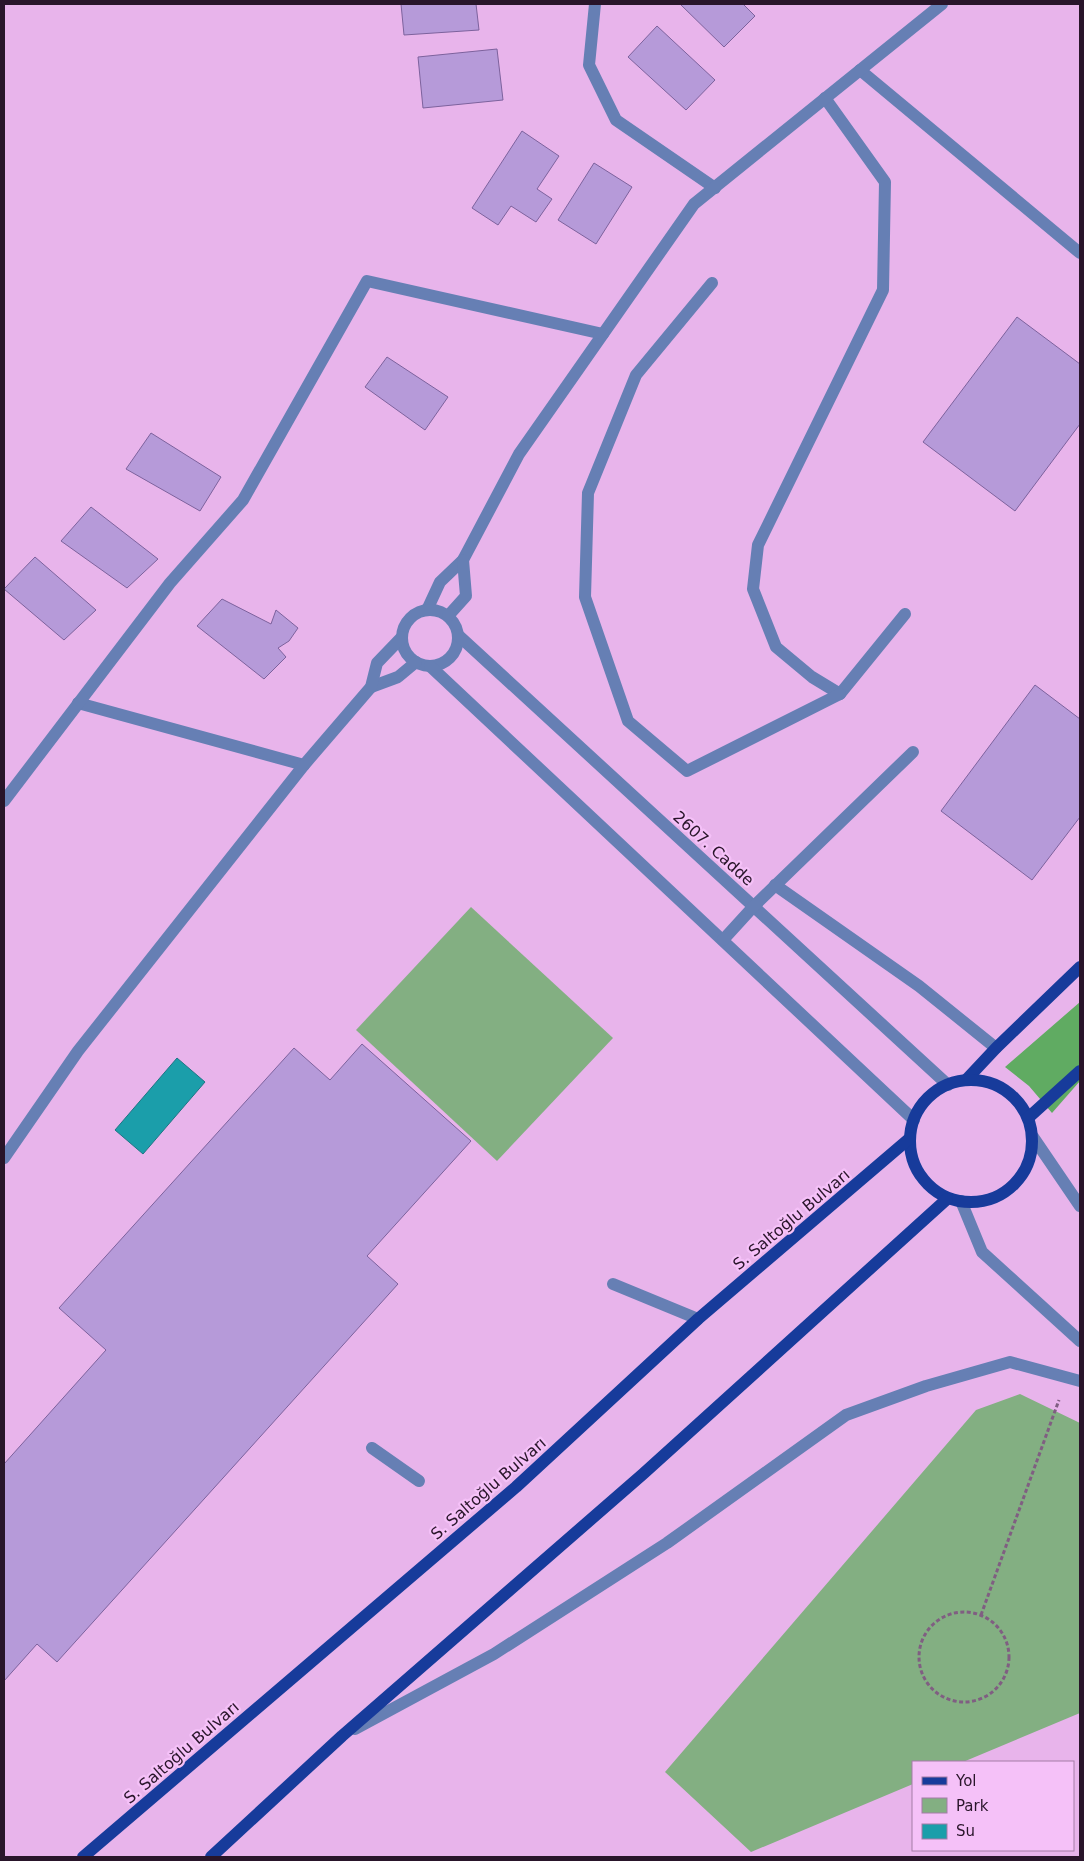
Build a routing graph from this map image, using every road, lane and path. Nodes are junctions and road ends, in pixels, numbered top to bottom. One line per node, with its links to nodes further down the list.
1 (596, 4): 5 (street)
2 (942, 4): 3 (street)
3 (860, 70): 4 (street); 6 (street)
4 (825, 98): 5 (street); 18 (street)
5 (714, 188): 8 (street)
6 (1080, 253)
7 (712, 284): 18 (street)
8 (603, 334): 9 (street); 19 (street)
9 (463, 560): 10 (street); 12 (street)
10 (427, 610): 12 (street); 14 (street)
11 (905, 614): 18 (street)
12 (448, 616): 13 (street)
13 (458, 635): 16 (street); 24 (street, 2607. Cadde)
14 (402, 637): 15 (street); 17 (street)
15 (416, 662): 16 (street); 17 (street)
16 (430, 666): 25 (street)
17 (371, 687): 21 (street)
18 (840, 694)
19 (78, 703): 21 (street); 22 (street)
20 (913, 752): 23 (street)
21 (304, 765): 35 (street)
22 (4, 801)
23 (776, 885): 24 (street); 27 (street)
24 (754, 906): 25 (street); 30 (street, 2607. Cadde)
25 (723, 940): 32 (street)
26 (1080, 967): 27 (main road)
27 (996, 1048): 29 (main road)
28 (1080, 1072): 31 (main road)
29 (966, 1080): 30 (main road); 31 (main road)
30 (948, 1085): 32 (main road)
31 (1028, 1118): 33 (main road)
32 (914, 1120): 34 (main road)
33 (1033, 1137): 37 (main road); 38 (street)
34 (910, 1138): 36 (main road); 40 (main road, S. Saltoğlu Bulvarı)
35 (4, 1158)
36 (947, 1199): 37 (main road); 47 (main road)
37 (961, 1201): 41 (street)
38 (1080, 1206)
39 (613, 1284): 40 (street)
40 (698, 1319): 48 (main road, S. Saltoğlu Bulvarı)
41 (1080, 1342)
42 (1067, 1379): 43 (street); 46 (path); 47 (street)
43 (1080, 1381)
44 (372, 1448): 45 (street)
45 (419, 1481)
46 (981, 1615): 46 (path)
47 (342, 1736): 49 (main road)
48 (83, 1857)
49 (211, 1857)

